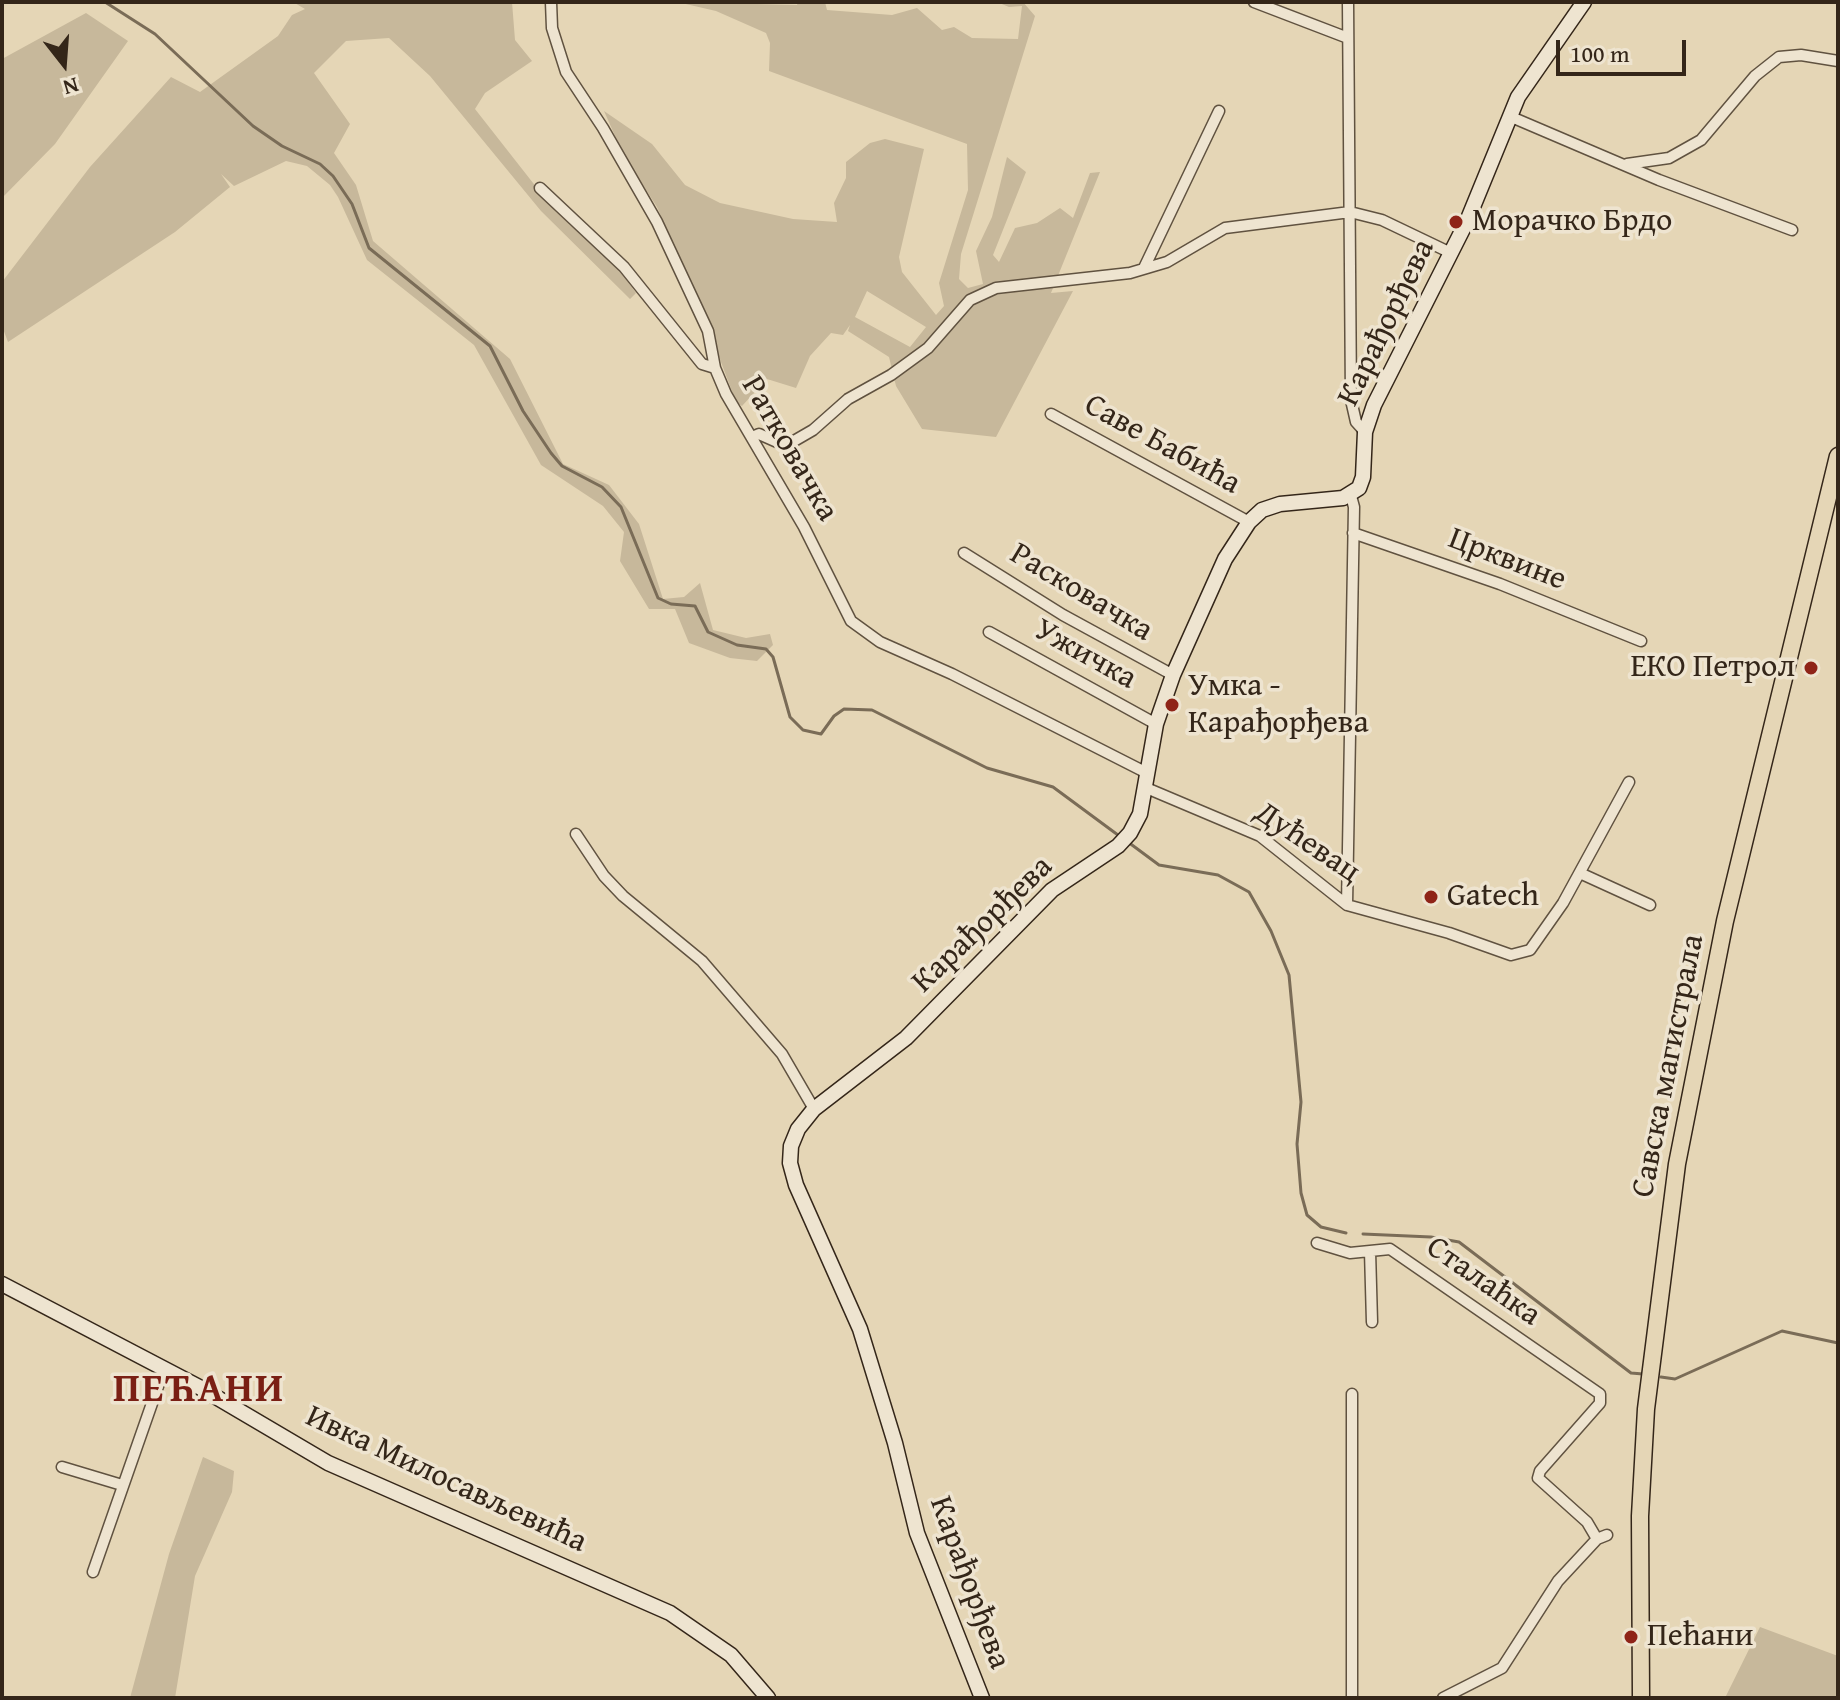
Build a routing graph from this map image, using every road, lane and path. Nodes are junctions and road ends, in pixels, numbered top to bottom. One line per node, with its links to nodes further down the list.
1 (551, 2): 15 (street, Ратковачка)
2 (1254, 2): 5 (street)
3 (1348, 2): 5 (street)
4 (1584, 2): 8 (street, Карађорђева)
5 (1348, 38): 11 (street)
6 (1838, 61): 9 (street)
7 (1219, 111): 14 (street)
8 (1509, 116): 9 (street); 13 (street, Карађорђева)
9 (1626, 164): 12 (street)
10 (540, 188): 15 (street)
11 (1350, 212): 13 (street); 14 (street); 17 (street)
12 (1792, 230)
13 (1451, 253): 17 (street, Карађорђева)
14 (1144, 268): 18 (street)
15 (715, 368): 18 (street, Ратковачка)
16 (1051, 414): 21 (street, Саве Бабића)
17 (1365, 432): 20 (street, Карађорђева)
18 (752, 437): 28 (street, Ратковачка)
19 (1838, 456): 49 (main road, Савска магистрала)
20 (1351, 496): 21 (street, Карађорђева); 22 (street)
21 (1249, 522): 26 (street, Карађорђева)
22 (1353, 533): 25 (street, Црквине); 32 (street)
23 (964, 553): 26 (street, Расковачка)
24 (989, 632): 27 (street, Ужичка)
25 (1641, 641)
26 (1173, 675): 27 (street, Карађорђева)
27 (1156, 724): 28 (street, Карађорђева)
28 (1145, 780): 32 (street, Дућевац); 34 (street, Карађорђева)
29 (1629, 782): 31 (street, Дућевац)
30 (576, 834): 34 (street)
31 (1582, 874): 32 (street, Дућевац); 33 (street)
32 (1347, 905)
33 (1650, 905)
34 (814, 1109): 46 (street, Карађорђева)
35 (1317, 1243): 36 (street, Сталаћка)
36 (1370, 1251): 38 (street); 44 (street, Сталаћка)
37 (2, 1284): 39 (street, Ивка Милосављевића)
38 (1372, 1322)
39 (164, 1369): 42 (street); 45 (street, Ивка Милосављевића)
40 (1352, 1394): 47 (street)
41 (62, 1467): 42 (street)
42 (122, 1485): 43 (street)
43 (93, 1572)
44 (1464, 1694): 48 (street)
45 (768, 1698)
46 (982, 1698)
47 (1352, 1698)
48 (1443, 1698)
49 (1641, 1698)

